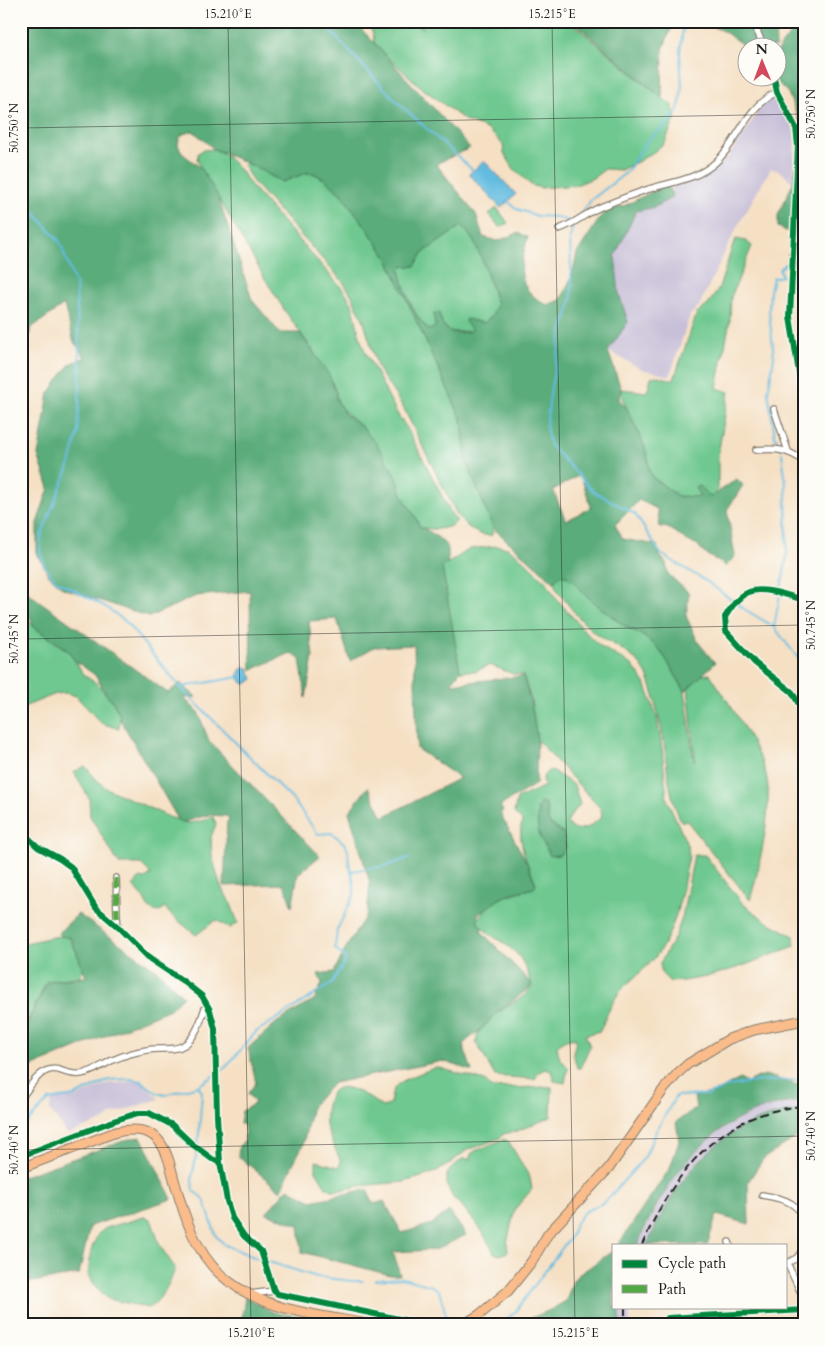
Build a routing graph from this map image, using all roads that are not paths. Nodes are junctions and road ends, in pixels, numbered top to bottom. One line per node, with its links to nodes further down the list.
1 (753, 21): 2 (street)
2 (760, 38)
3 (776, 88): 4 (street)
4 (777, 92): 5 (street); 6 (street)
5 (559, 229)
6 (792, 253): 7 (street); 8 (street)
7 (804, 283)
8 (804, 404)
9 (774, 409): 11 (street)
10 (756, 450): 11 (street)
11 (788, 451): 12 (street)
12 (804, 461)
13 (804, 600): 14 (street)
14 (804, 713)
15 (21, 831): 17 (street)
16 (116, 878): 17 (street)
17 (118, 927): 18 (street)
18 (206, 1005): 20 (street); 22 (street)
19 (804, 1020): 37 (main road)
20 (21, 1098)
21 (21, 1156): 22 (street)
22 (220, 1162): 29 (street)
23 (21, 1168): 30 (main road)
24 (762, 1195): 25 (street)
25 (804, 1218)
26 (804, 1248): 27 (street)
27 (788, 1262)
28 (788, 1265): 31 (street)
29 (274, 1291): 30 (street); 33 (street)
30 (248, 1294): 35 (main road)
31 (804, 1299)
32 (804, 1310): 34 (street)
33 (376, 1314): 35 (street); 36 (street)
34 (668, 1318)
35 (374, 1325)
36 (428, 1325)
37 (463, 1325)

